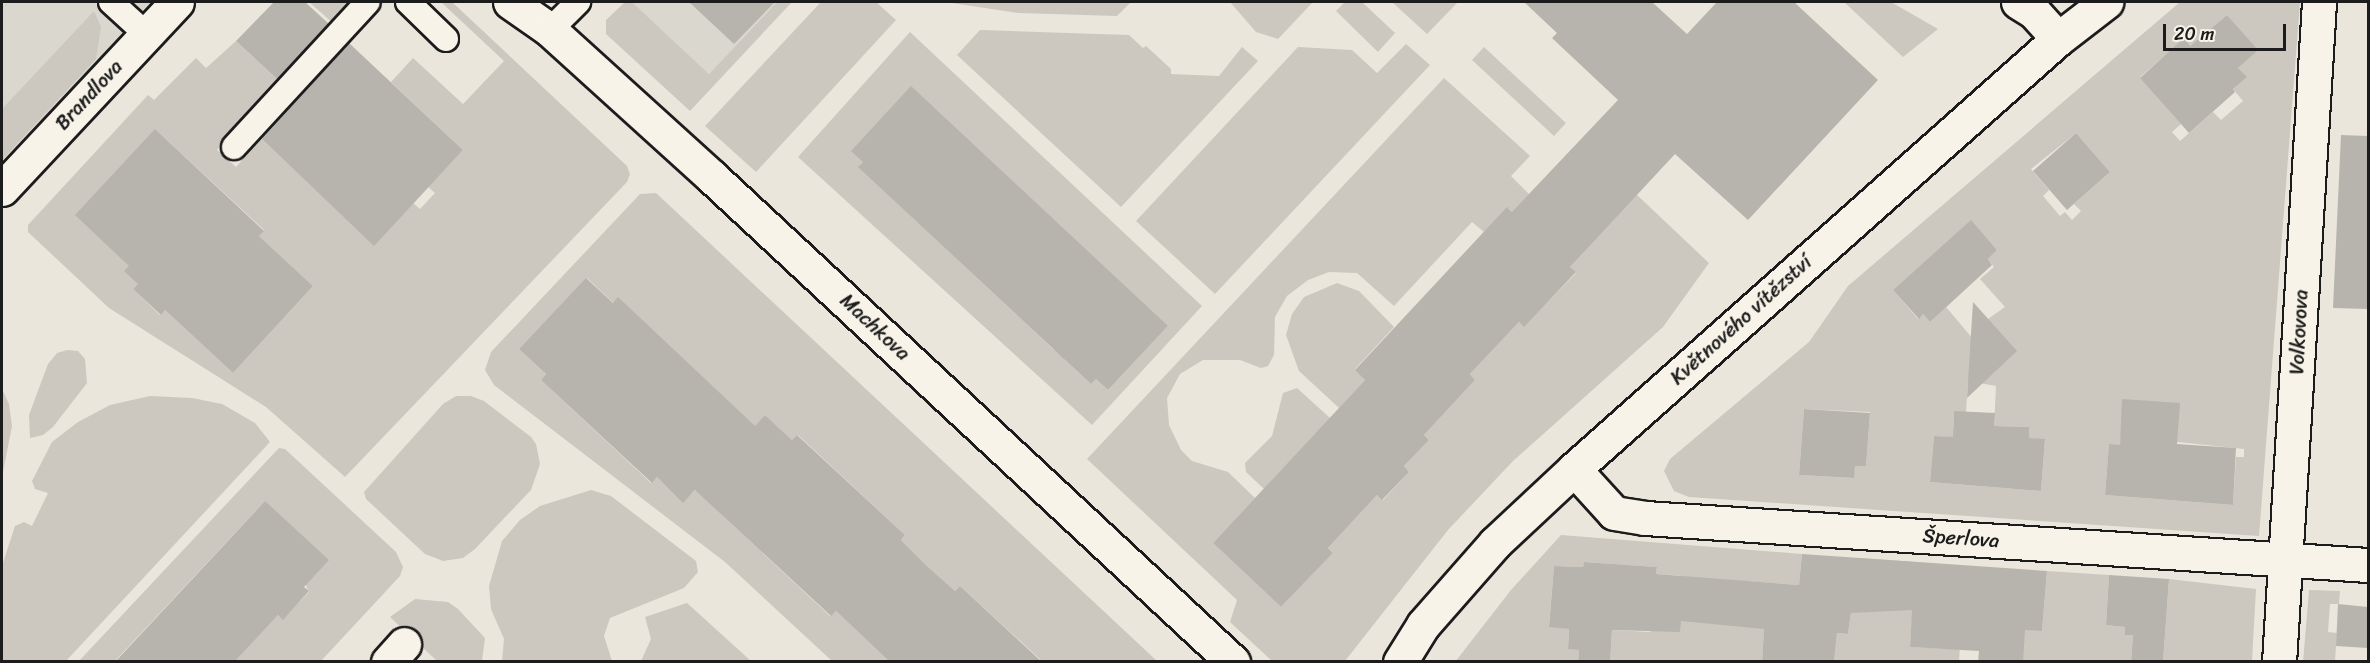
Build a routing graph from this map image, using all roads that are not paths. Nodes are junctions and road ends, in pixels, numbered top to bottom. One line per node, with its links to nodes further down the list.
1 (111, 2): 11 (lane)
2 (177, 2): 11 (street, Brandlova)
3 (368, 2): 14 (lane)
4 (408, 2): 12 (lane)
5 (510, 2): 10 (street, Machkova)
6 (578, 2): 10 (lane)
7 (2018, 2): 13 (street)
8 (2106, 2): 13 (street, Květnového vítězství)
9 (2319, 2): 17 (street, Volkovova)
10 (550, 30): 19 (street, Machkova)
11 (146, 34): 15 (street, Brandlova)
12 (446, 39)
13 (2058, 39): 16 (street, Květnového vítězství)
14 (234, 147)
15 (2, 189)
16 (1574, 469): 17 (street, Šperlova); 20 (street, Květnového vítězství)
17 (2286, 559): 18 (street, Šperlova); 21 (street, Volkovova)
18 (2368, 565)
19 (1233, 662)
20 (1400, 662)
21 (2279, 662)

